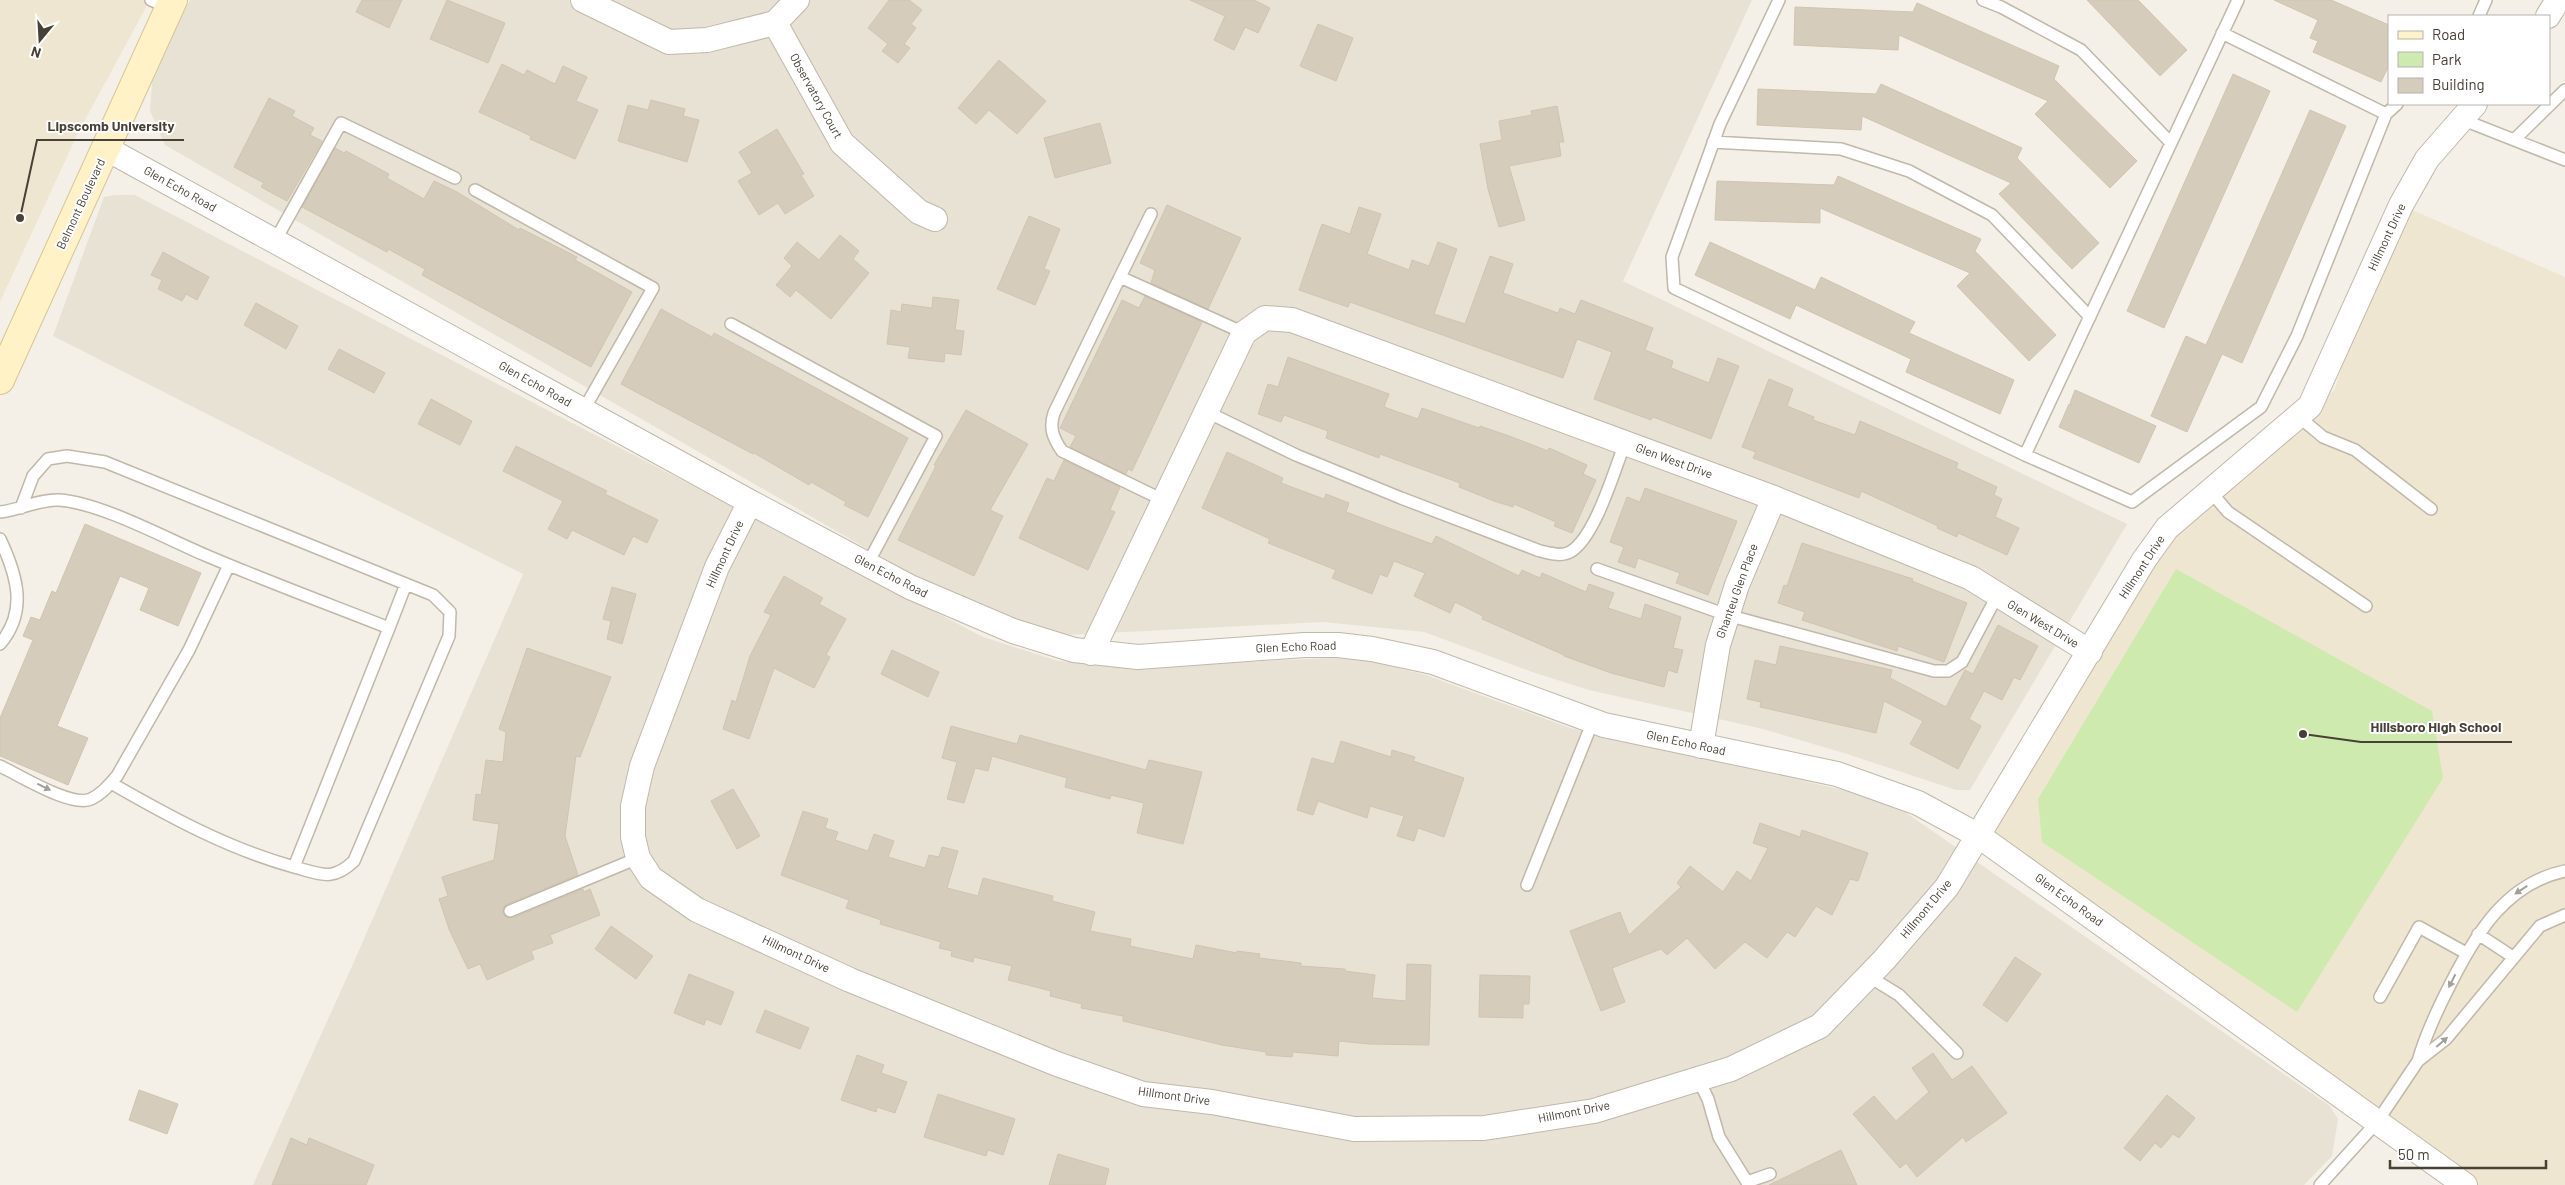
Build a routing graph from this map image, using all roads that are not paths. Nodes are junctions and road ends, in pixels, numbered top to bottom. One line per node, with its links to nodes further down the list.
1 (583, 0): 11 (street)
2 (797, 0): 11 (street)
3 (1779, 0): 20 (lane)
4 (1983, 0): 21 (lane)
5 (2238, 0): 12 (lane)
6 (2486, 0): 9 (lane)
7 (2558, 0): 10 (street)
8 (165, 2): 22 (street, Belmont Boulevard)
9 (2480, 15)
10 (2549, 15)
11 (776, 22): 27 (street, Observatory Court)
12 (2222, 34): 18 (lane); 21 (lane)
13 (2565, 90): 14 (lane)
14 (2550, 104)
15 (2395, 105): 18 (lane)
16 (2549, 105): 19 (lane)
17 (2468, 111): 19 (lane); 36 (street, Hillmont Drive)
18 (2386, 114): 38 (lane)
19 (2514, 139): 23 (lane)
20 (1713, 142): 30 (lane); 38 (lane)
21 (2171, 143): 30 (lane)
22 (107, 149): 28 (street, Glen Echo Road); 33 (street, Belmont Boulevard)
23 (2565, 160)
24 (455, 178): 28 (lane)
25 (475, 190): 34 (lane)
26 (1151, 214): 29 (lane)
27 (935, 219)
28 (275, 241): 34 (street, Glen Echo Road)
29 (1120, 277): 32 (lane); 41 (lane)
30 (2090, 317): 38 (lane)
31 (731, 324): 48 (lane)
32 (1244, 333): 35 (street); 37 (street, Glen West Drive)
33 (0, 380)
34 (583, 411): 42 (street, Glen Echo Road)
35 (1207, 412): 37 (lane); 41 (street)
36 (2298, 416): 39 (street, Hillmont Drive); 44 (lane)
37 (1625, 443): 40 (street, Glen West Drive)
38 (2025, 455)
39 (2211, 492): 52 (lane); 56 (street, Hillmont Drive)
40 (1774, 498): 51 (street, Glen West Drive); 53 (street, Ghanteu Glen Place)
41 (1165, 501): 57 (street)
42 (750, 502): 48 (street, Glen Echo Road); 63 (street, Hillmont Drive)
43 (21, 508): 45 (lane); 47 (lane); 50 (lane)
44 (2431, 509)
45 (0, 512)
46 (0, 539): 55 (lane)
47 (229, 565): 54 (lane); 61 (lane)
48 (868, 565): 57 (street, Glen Echo Road)
49 (1597, 569): 53 (lane)
50 (406, 584): 54 (lane); 64 (lane)
51 (1997, 596): 53 (lane); 56 (street, Glen West Drive)
52 (2366, 606)
53 (1727, 615): 59 (street, Ghanteu Glen Place)
54 (389, 628): 64 (lane)
55 (0, 644)
56 (2090, 652): 62 (street, Hillmont Drive)
57 (1091, 653): 58 (street, Glen Echo Road)
58 (1593, 721): 59 (street, Glen Echo Road); 66 (lane)
59 (1701, 746): 62 (street, Glen Echo Road)
60 (0, 766): 61 (lane, one-way to 61)
61 (111, 782): 64 (lane)
62 (1979, 836): 72 (street, Hillmont Drive); 77 (street, Glen Echo Road)
63 (638, 858): 67 (lane); 76 (street, Hillmont Drive)
64 (294, 867)
65 (2565, 871): 69 (lane, one-way to 69)
66 (1527, 885)
67 (510, 911)
68 (2565, 915): 71 (lane)
69 (2478, 934): 70 (lane); 71 (lane)
70 (2466, 953): 73 (lane); 75 (lane, one-way to 75)
71 (2513, 957): 75 (lane, one-way to 71)
72 (1868, 976): 74 (lane); 76 (street, Hillmont Drive)
73 (2380, 998)
74 (1957, 1053)
75 (2418, 1062): 77 (lane)
76 (1698, 1079): 78 (lane)
77 (2377, 1122): 79 (lane); 80 (street, Glen Echo Road)
78 (1770, 1174)
79 (2320, 1185)
80 (2465, 1185)

